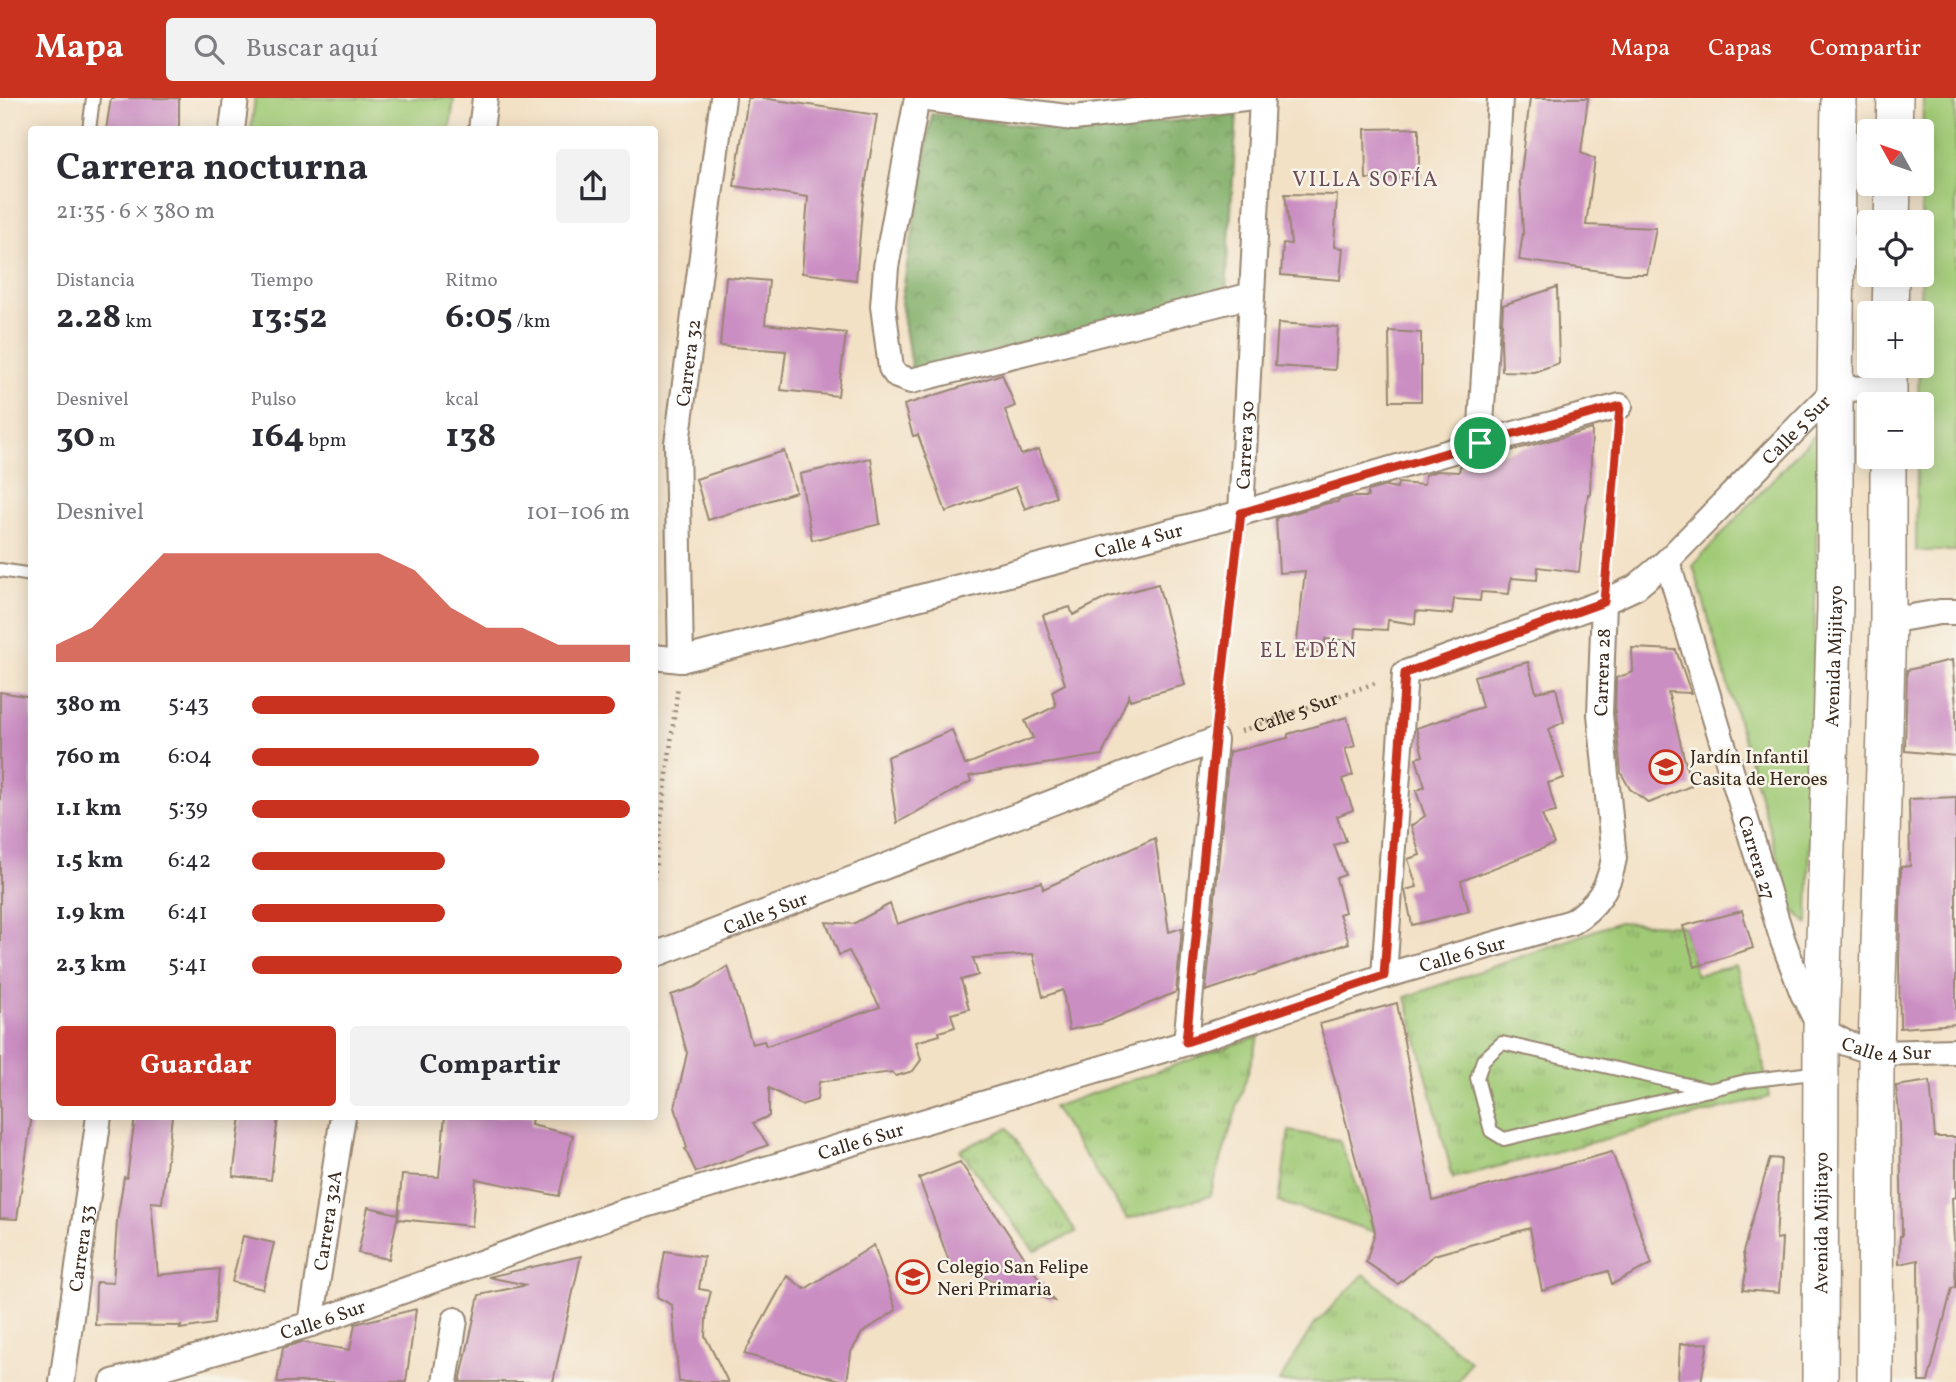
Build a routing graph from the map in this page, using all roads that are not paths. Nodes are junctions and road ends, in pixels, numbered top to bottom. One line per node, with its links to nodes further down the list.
1 (93, 98): 12 (lane)
2 (236, 98): 13 (street)
3 (485, 98): 14 (street)
4 (723, 98): 29 (street, Carrera 32)
5 (919, 98): 6 (street); 15 (street)
6 (1245, 98)
7 (1262, 98): 15 (street, Carrera 30)
8 (1500, 98): 19 (street)
9 (1839, 98): 17 (main road, Avenida Mijitayo)
10 (1895, 98): 11 (main road)
11 (1894, 119)
12 (90, 126)
13 (232, 126)
14 (482, 126)
15 (1252, 295): 21 (street, Carrera 30)
16 (1889, 386): 17 (street)
17 (1835, 389): 22 (street, Calle 5 Sur); 33 (main road, Avenida Mijitayo)
18 (1620, 406): 19 (street, Calle 4 Sur)
19 (1480, 443): 21 (street, Calle 4 Sur)
20 (1888, 469): 27 (main road)
21 (1241, 513): 29 (street, Calle 4 Sur)
22 (1667, 561): 25 (street, Calle 5 Sur); 33 (street, Carrera 27)
23 (0, 569): 24 (lane)
24 (28, 574)
25 (1604, 602): 30 (street, Carrera 28); 32 (street, Calle 5 Sur)
26 (1956, 612): 27 (street)
27 (1888, 621): 36 (main road)
28 (658, 657): 29 (street, Calle 4 Sur)
29 (681, 660)
30 (1601, 896): 32 (street, Calle 6 Sur)
31 (658, 953): 34 (street, Calle 5 Sur)
32 (1384, 976): 34 (street, Calle 6 Sur)
33 (1821, 1030): 36 (street, Calle 4 Sur); 37 (main road, Avenida Mijitayo)
34 (1186, 1042): 42 (street, Calle 6 Sur)
35 (1956, 1051): 36 (street, Calle 4 Sur)
36 (1876, 1053): 47 (main road)
37 (1821, 1072): 38 (lane); 46 (main road, Avenida Mijitayo)
38 (1710, 1090): 38 (lane)
39 (98, 1120): 43 (street, Carrera 33)
40 (342, 1120): 42 (street, Carrera 32A)
41 (455, 1320): 45 (street)
42 (311, 1324): 44 (street, Calle 6 Sur)
43 (62, 1382)
44 (113, 1382)
45 (445, 1382)
46 (1820, 1382)
47 (1875, 1382)

